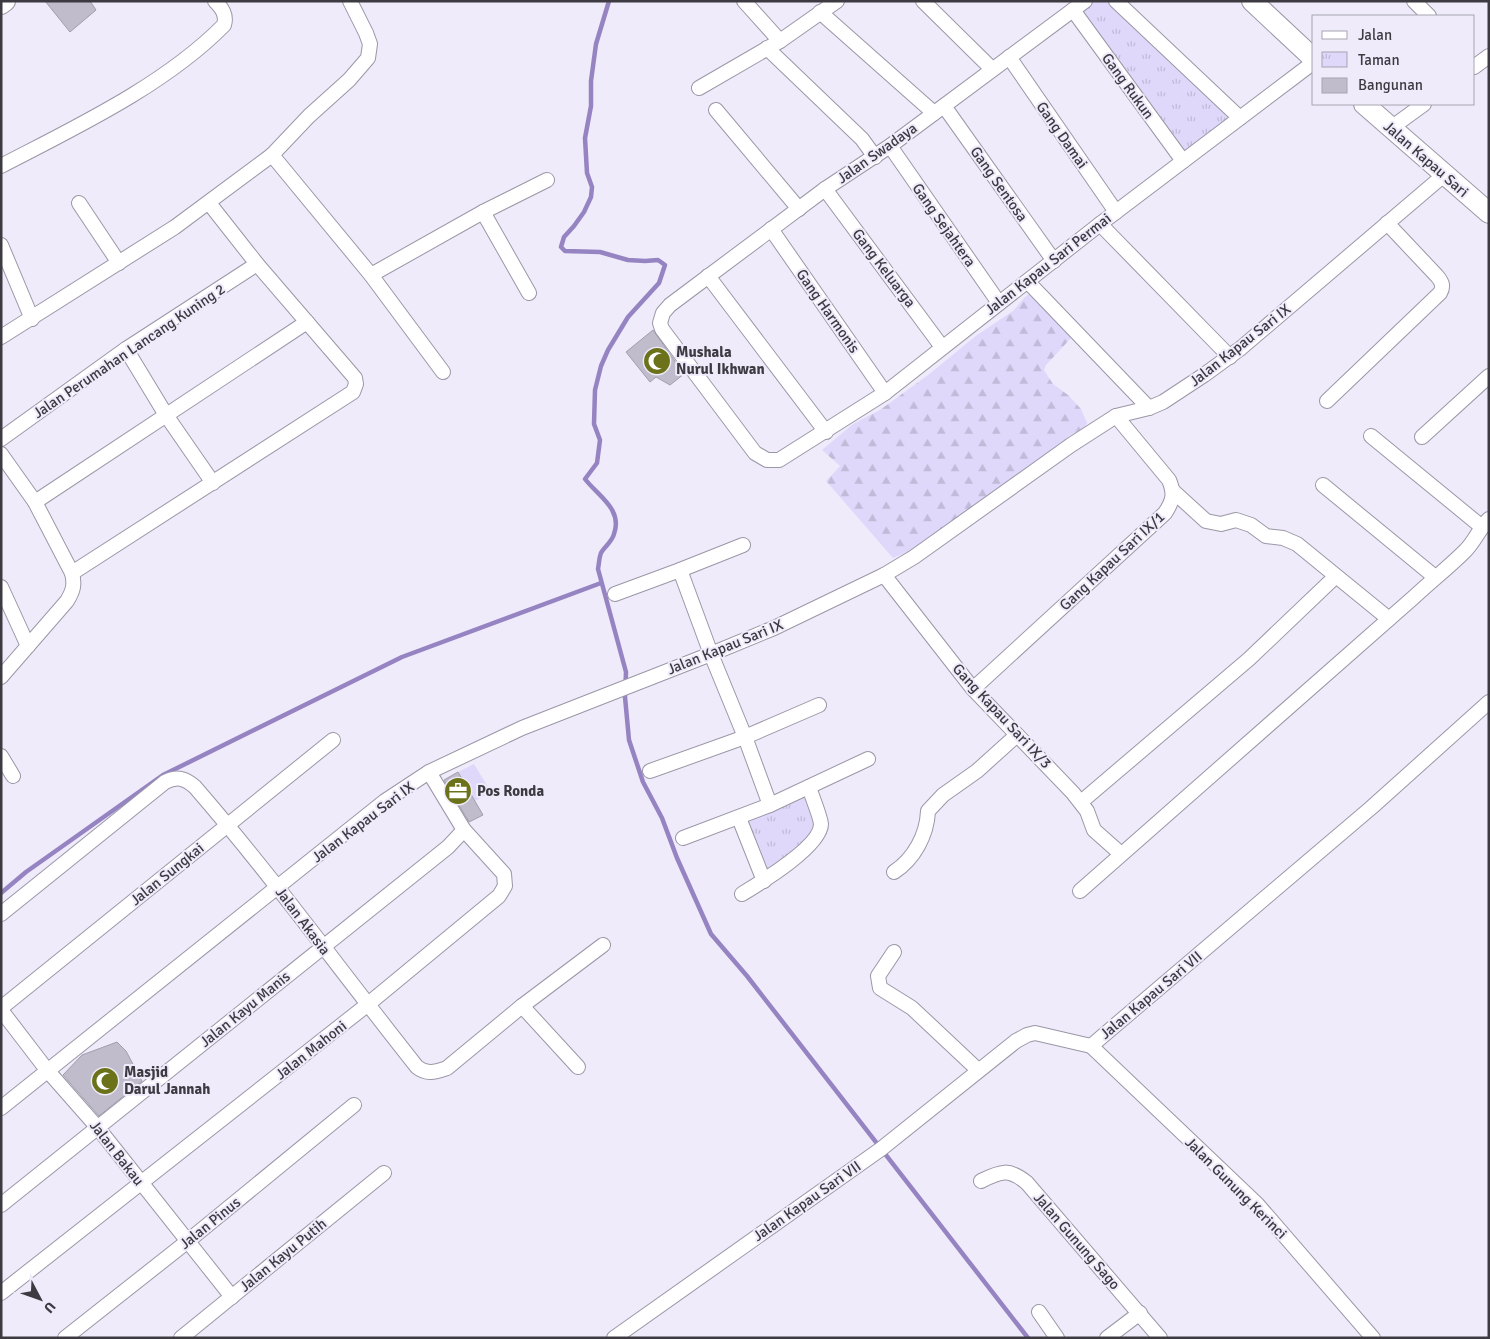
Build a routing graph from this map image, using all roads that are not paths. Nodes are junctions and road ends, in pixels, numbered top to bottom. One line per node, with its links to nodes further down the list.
1 (5, 1): 11 (main road)
2 (215, 1): 34 (street)
3 (350, 1): 31 (street)
4 (744, 1): 15 (street)
5 (837, 1): 13 (street)
6 (923, 1): 22 (street)
7 (1085, 1): 12 (street, Jalan Swadaya)
8 (1116, 1): 28 (street)
9 (1252, 1): 19 (main road)
10 (1414, 1): 14 (street)
11 (1, 4)
12 (1073, 10): 18 (street, Jalan Swadaya); 33 (street, Gang Rukun)
13 (820, 12): 15 (street); 27 (street, Gang Sentosa)
14 (1428, 15)
15 (780, 41): 16 (street)
16 (767, 48): 23 (street); 32 (street)
17 (1489, 56): 21 (street)
18 (1009, 58): 22 (street, Jalan Swadaya); 42 (street, Gang Damai)
19 (1312, 59)
20 (1312, 63): 28 (street, Jalan Kapau Sari Permai)
21 (1475, 65)
22 (992, 69): 27 (street, Jalan Swadaya)
23 (699, 88)
24 (1365, 105): 29 (main road, Jalan Kapau Sari)
25 (1423, 105): 29 (street)
26 (716, 110): 40 (street)
27 (939, 110): 30 (street, Jalan Swadaya); 48 (street, Gang Sentosa)
28 (1240, 118): 33 (street, Jalan Kapau Sari Permai)
29 (1391, 128): 35 (main road, Jalan Kapau Sari)
30 (890, 146): 32 (street, Jalan Swadaya); 55 (street, Gang Sejahtera)
31 (272, 154): 39 (street); 51 (street)
32 (875, 156): 37 (street, Jalan Swadaya)
33 (1183, 161): 42 (street, Jalan Kapau Sari Permai)
34 (1, 166)
35 (1444, 175): 43 (main road, Jalan Kapau Sari); 44 (street, Jalan Kapau Sari IX)
36 (547, 180): 41 (street)
37 (826, 189): 40 (street, Jalan Swadaya); 59 (street, Gang Keluarga)
38 (80, 203): 49 (street)
39 (209, 203): 49 (street); 50 (street)
40 (799, 208): 46 (street, Jalan Swadaya)
41 (483, 212): 51 (street); 54 (street)
42 (1116, 212): 45 (street, Jalan Kapau Sari Permai)
43 (1489, 213)
44 (1387, 223): 61 (street, Jalan Kapau Sari IX); 65 (street)
45 (1100, 224): 48 (street, Jalan Kapau Sari Permai); 61 (street)
46 (771, 229): 52 (street, Jalan Swadaya); 64 (street, Gang Harmonis)
47 (1, 245): 56 (street)
48 (1054, 261): 53 (street, Jalan Kapau Sari Permai)
49 (119, 263): 56 (street)
50 (257, 264): 57 (street); 60 (street, Jalan Perumahan Lancang Kuning 2)
51 (371, 275): 62 (street)
52 (708, 276): 69 (street); 74 (street, Jalan Swadaya)
53 (1028, 282): 55 (street, Jalan Kapau Sari Permai); 66 (street)
54 (529, 293)
55 (999, 303): 59 (street, Jalan Kapau Sari Permai)
56 (32, 319): 58 (street)
57 (306, 322): 67 (street); 75 (street)
58 (1, 337)
59 (942, 347): 64 (street, Jalan Kapau Sari Permai)
60 (126, 349): 67 (street); 72 (street, Jalan Perumahan Lancang Kuning 2)
61 (1230, 357): 66 (street, Jalan Kapau Sari IX)
62 (443, 372)
63 (1489, 376): 71 (street)
64 (885, 393): 69 (street, Jalan Kapau Sari Permai)
65 (1327, 401)
66 (1149, 408): 68 (street, Jalan Kapau Sari IX)
67 (166, 415): 75 (street); 78 (street)
68 (1116, 416): 77 (street); 83 (street, Jalan Kapau Sari IX)
69 (826, 432): 74 (street, Jalan Kapau Sari Permai)
70 (1371, 436): 79 (street)
71 (1422, 437)
72 (1, 439)
73 (1, 454): 78 (street)
74 (779, 460)
75 (213, 484): 82 (street)
76 (1323, 485): 85 (street)
77 (1173, 491): 84 (street); 92 (street, Gang Kapau Sari IX/1)
78 (35, 502): 82 (street)
79 (1485, 523): 85 (street)
80 (744, 545): 81 (street)
81 (680, 570): 87 (street); 90 (street)
82 (72, 574): 89 (street)
83 (884, 575): 90 (street, Jalan Kapau Sari IX); 92 (street, Gang Kapau Sari IX/3)
84 (1335, 577): 88 (street); 104 (street)
85 (1435, 577): 88 (street)
86 (1, 587): 89 (street)
87 (615, 594)
88 (1388, 619): 110 (street)
89 (28, 646): 91 (street)
90 (710, 654): 96 (street); 101 (street, Jalan Kapau Sari IX)
91 (1, 677)
92 (973, 689): 95 (street, Gang Kapau Sari IX/3)
93 (1489, 702): 123 (street, Jalan Kapau Sari VII)
94 (819, 705): 96 (street)
95 (1017, 735): 104 (street, Gang Kapau Sari IX/3); 111 (street)
96 (745, 737): 100 (street); 105 (street)
97 (333, 740): 107 (street, Jalan Sungkai)
98 (1, 756): 102 (street)
99 (868, 759): 103 (street)
100 (650, 771)
101 (429, 772): 108 (street, Jalan Mahoni); 113 (street, Jalan Kapau Sari IX)
102 (13, 776)
103 (809, 787): 105 (street); 112 (street)
104 (1080, 802): 110 (street, Gang Kapau Sari IX/3)
105 (770, 805): 106 (street)
106 (739, 818): 109 (street); 112 (street)
107 (228, 825): 113 (street, Jalan Akasia); 116 (street, Jalan Akasia); 122 (street, Jalan Sungkai)
108 (464, 830): 118 (street, Jalan Kayu Manis); 120 (street, Jalan Mahoni)
109 (683, 838)
110 (1121, 854): 114 (street)
111 (894, 872)
112 (764, 881): 115 (street)
113 (278, 888): 118 (street, Jalan Akasia); 125 (street, Jalan Kapau Sari IX)
114 (1080, 891)
115 (742, 894)
116 (1, 914)
117 (603, 945): 121 (street, Jalan Akasia)
118 (322, 946): 120 (street, Jalan Akasia); 129 (street, Jalan Kayu Manis)
119 (894, 952): 126 (street)
120 (367, 1005): 121 (street, Jalan Akasia); 132 (street, Jalan Mahoni)
121 (522, 1006): 124 (street)
122 (1, 1009): 125 (street, Jalan Bakau)
123 (1091, 1046): 126 (street, Jalan Kapau Sari VII); 145 (street, Jalan Gunung Kerinci)
124 (578, 1067)
125 (47, 1070): 128 (street, Jalan Kapau Sari IX); 129 (street, Jalan Bakau)
126 (978, 1070): 141 (street, Jalan Kapau Sari VII)
127 (354, 1105): 134 (street, Jalan Pinus)
128 (1, 1108)
129 (98, 1128): 132 (street, Jalan Bakau); 133 (street, Jalan Kayu Manis)
130 (384, 1173): 136 (street, Jalan Kayu Putih)
131 (981, 1181): 138 (street, Jalan Gunung Sago)
132 (141, 1184): 134 (street, Jalan Bakau); 135 (street, Jalan Mahoni)
133 (1, 1205)
134 (188, 1241): 136 (street, Jalan Bakau); 139 (street, Jalan Pinus)
135 (1, 1293)
136 (232, 1297): 140 (street, Jalan Kayu Putih)
137 (1039, 1312): 142 (street)
138 (1140, 1313): 143 (street); 144 (street, Jalan Gunung Sago)
139 (65, 1338)
140 (181, 1338)
141 (614, 1338)
142 (1056, 1338)
143 (1106, 1338)
144 (1160, 1338)
145 (1373, 1338)

